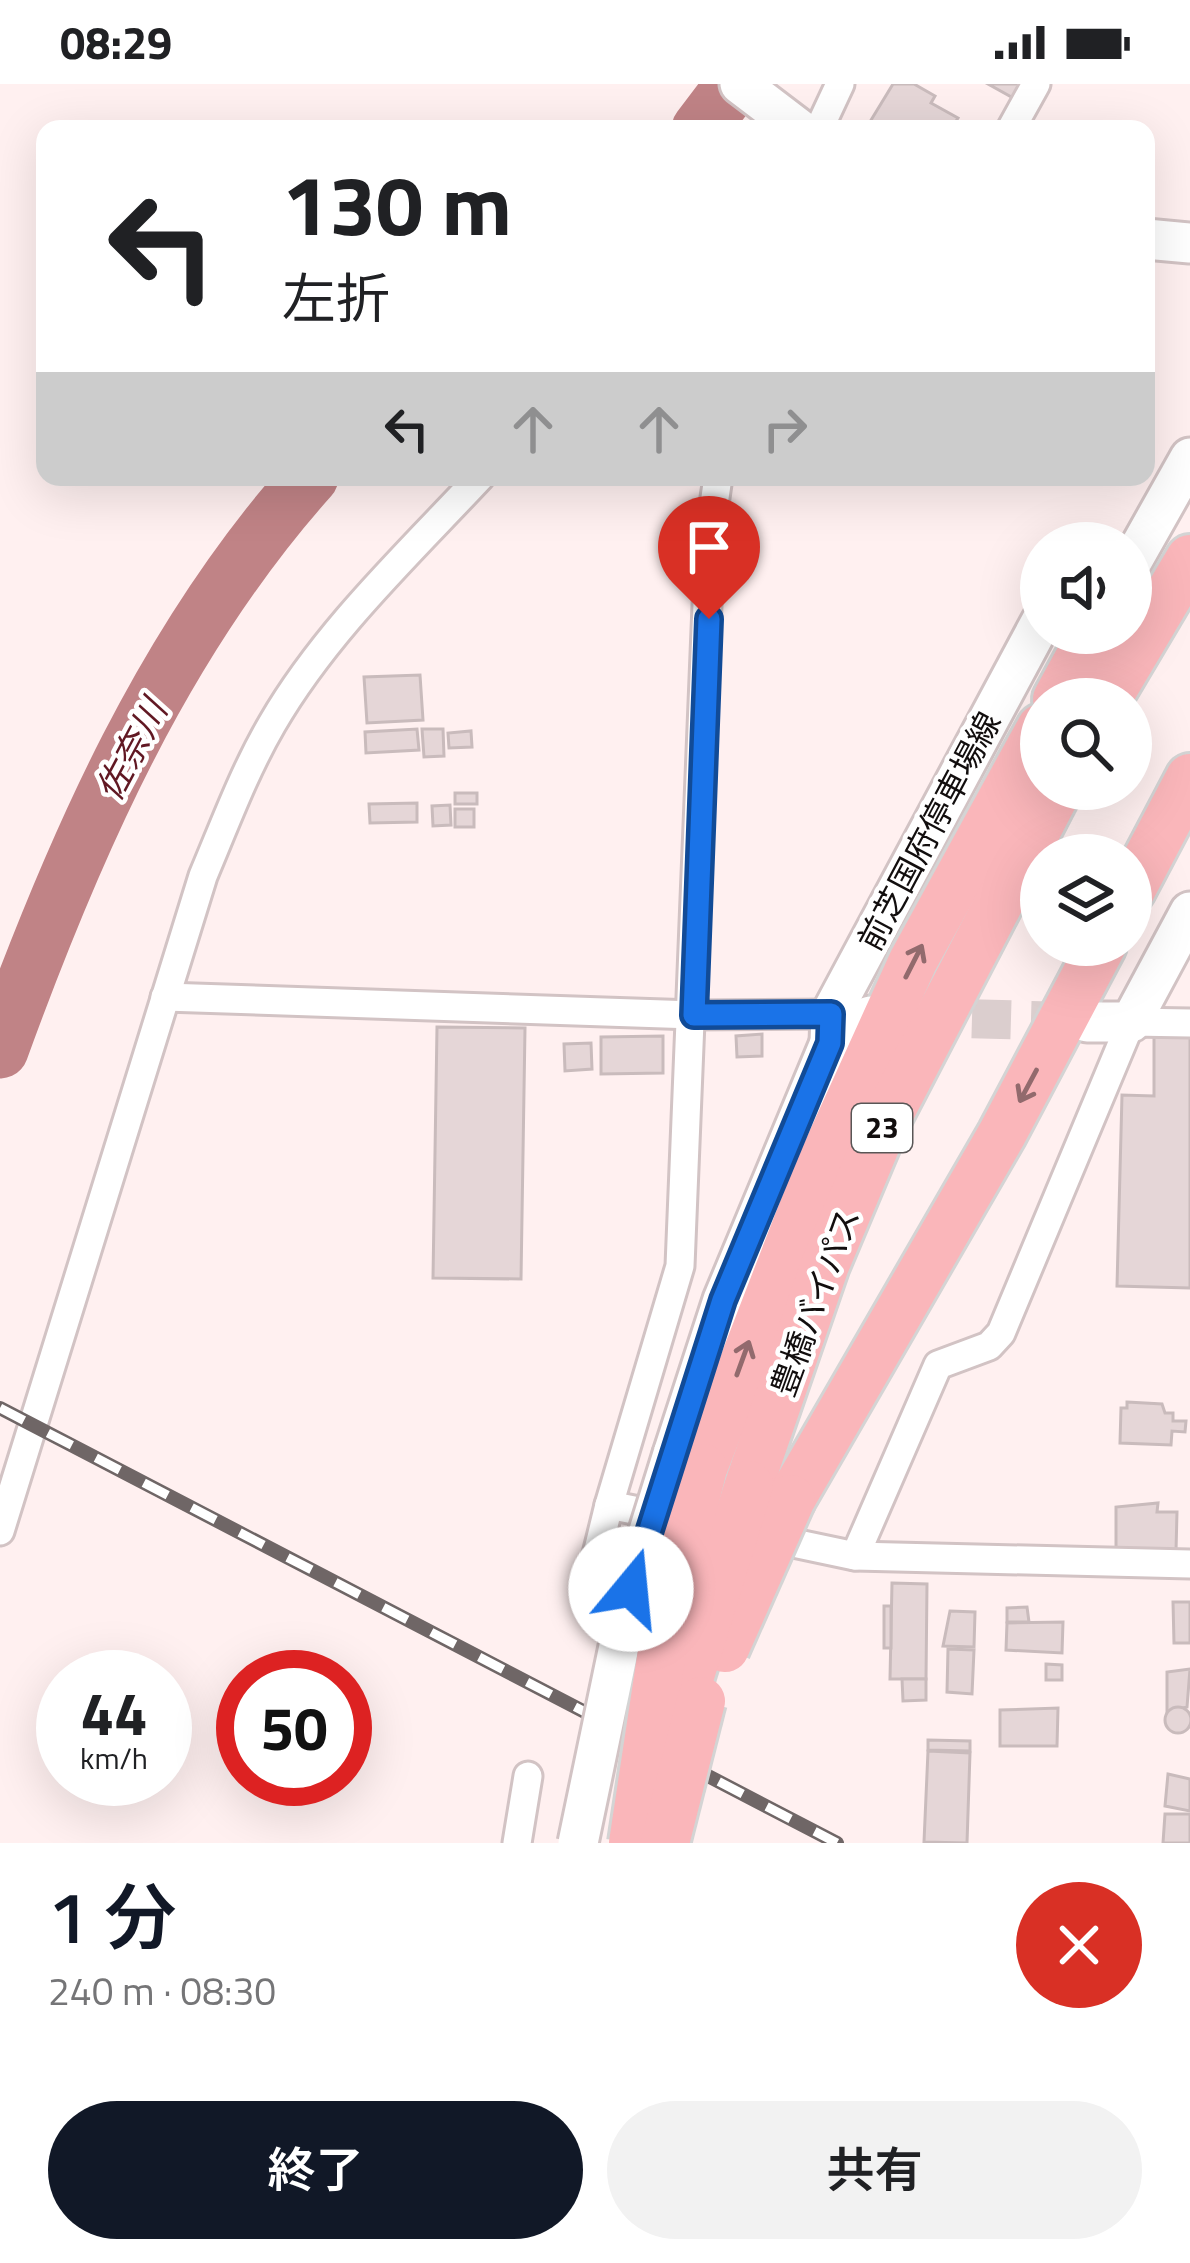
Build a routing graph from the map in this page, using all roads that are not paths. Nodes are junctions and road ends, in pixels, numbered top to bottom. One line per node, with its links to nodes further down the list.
1 (740, 84): 4 (main road)
2 (840, 84): 5 (street)
3 (1036, 84): 6 (street)
4 (793, 120)
5 (811, 120)
6 (1016, 120)
7 (1155, 240): 8 (main road)
8 (1190, 243)
9 (1190, 458): 12 (main road)
10 (472, 486): 25 (street)
11 (717, 486): 26 (street)
12 (1152, 526)
13 (1190, 559): 16 (highway)
14 (1190, 606): 17 (highway)
15 (1024, 654): 31 (main road, 前芝国府停車場線)
16 (1119, 678)
17 (1152, 678)
18 (1020, 766): 32 (highway, one-way to 18)
19 (1190, 778): 21 (highway)
20 (1047, 810): 33 (highway, 豊橋バイパス / 23)
21 (1152, 850)
22 (1190, 912): 29 (main road)
23 (1020, 929): 33 (highway, 豊橋バイパス / 23)
24 (1091, 966): 33 (highway, one-way to 33)
25 (166, 997): 26 (street); 35 (street)
26 (694, 1015): 31 (street); 34 (street)
27 (871, 1016): 31 (main road)
28 (1088, 1022): 29 (main road)
29 (1131, 1022): 30 (street); 36 (street)
30 (1190, 1023)
31 (831, 1028): 32 (main road, 前芝国府停車場線)
32 (688, 1461): 41 (main road, 前芝国府停車場線, bridge); 42 (highway, bridge)
33 (768, 1491): 43 (highway, 豊橋バイパス / 23, bridge); 44 (highway, 豊橋バイパス / 23, bridge)
34 (609, 1505): 36 (street); 38 (street)
35 (0, 1531)
36 (855, 1556): 37 (street)
37 (1190, 1564)
38 (587, 1595)
39 (527, 1776): 40 (street)
40 (517, 1843)
41 (578, 1843)
42 (632, 1843)
43 (644, 1843)
44 (664, 1843)

